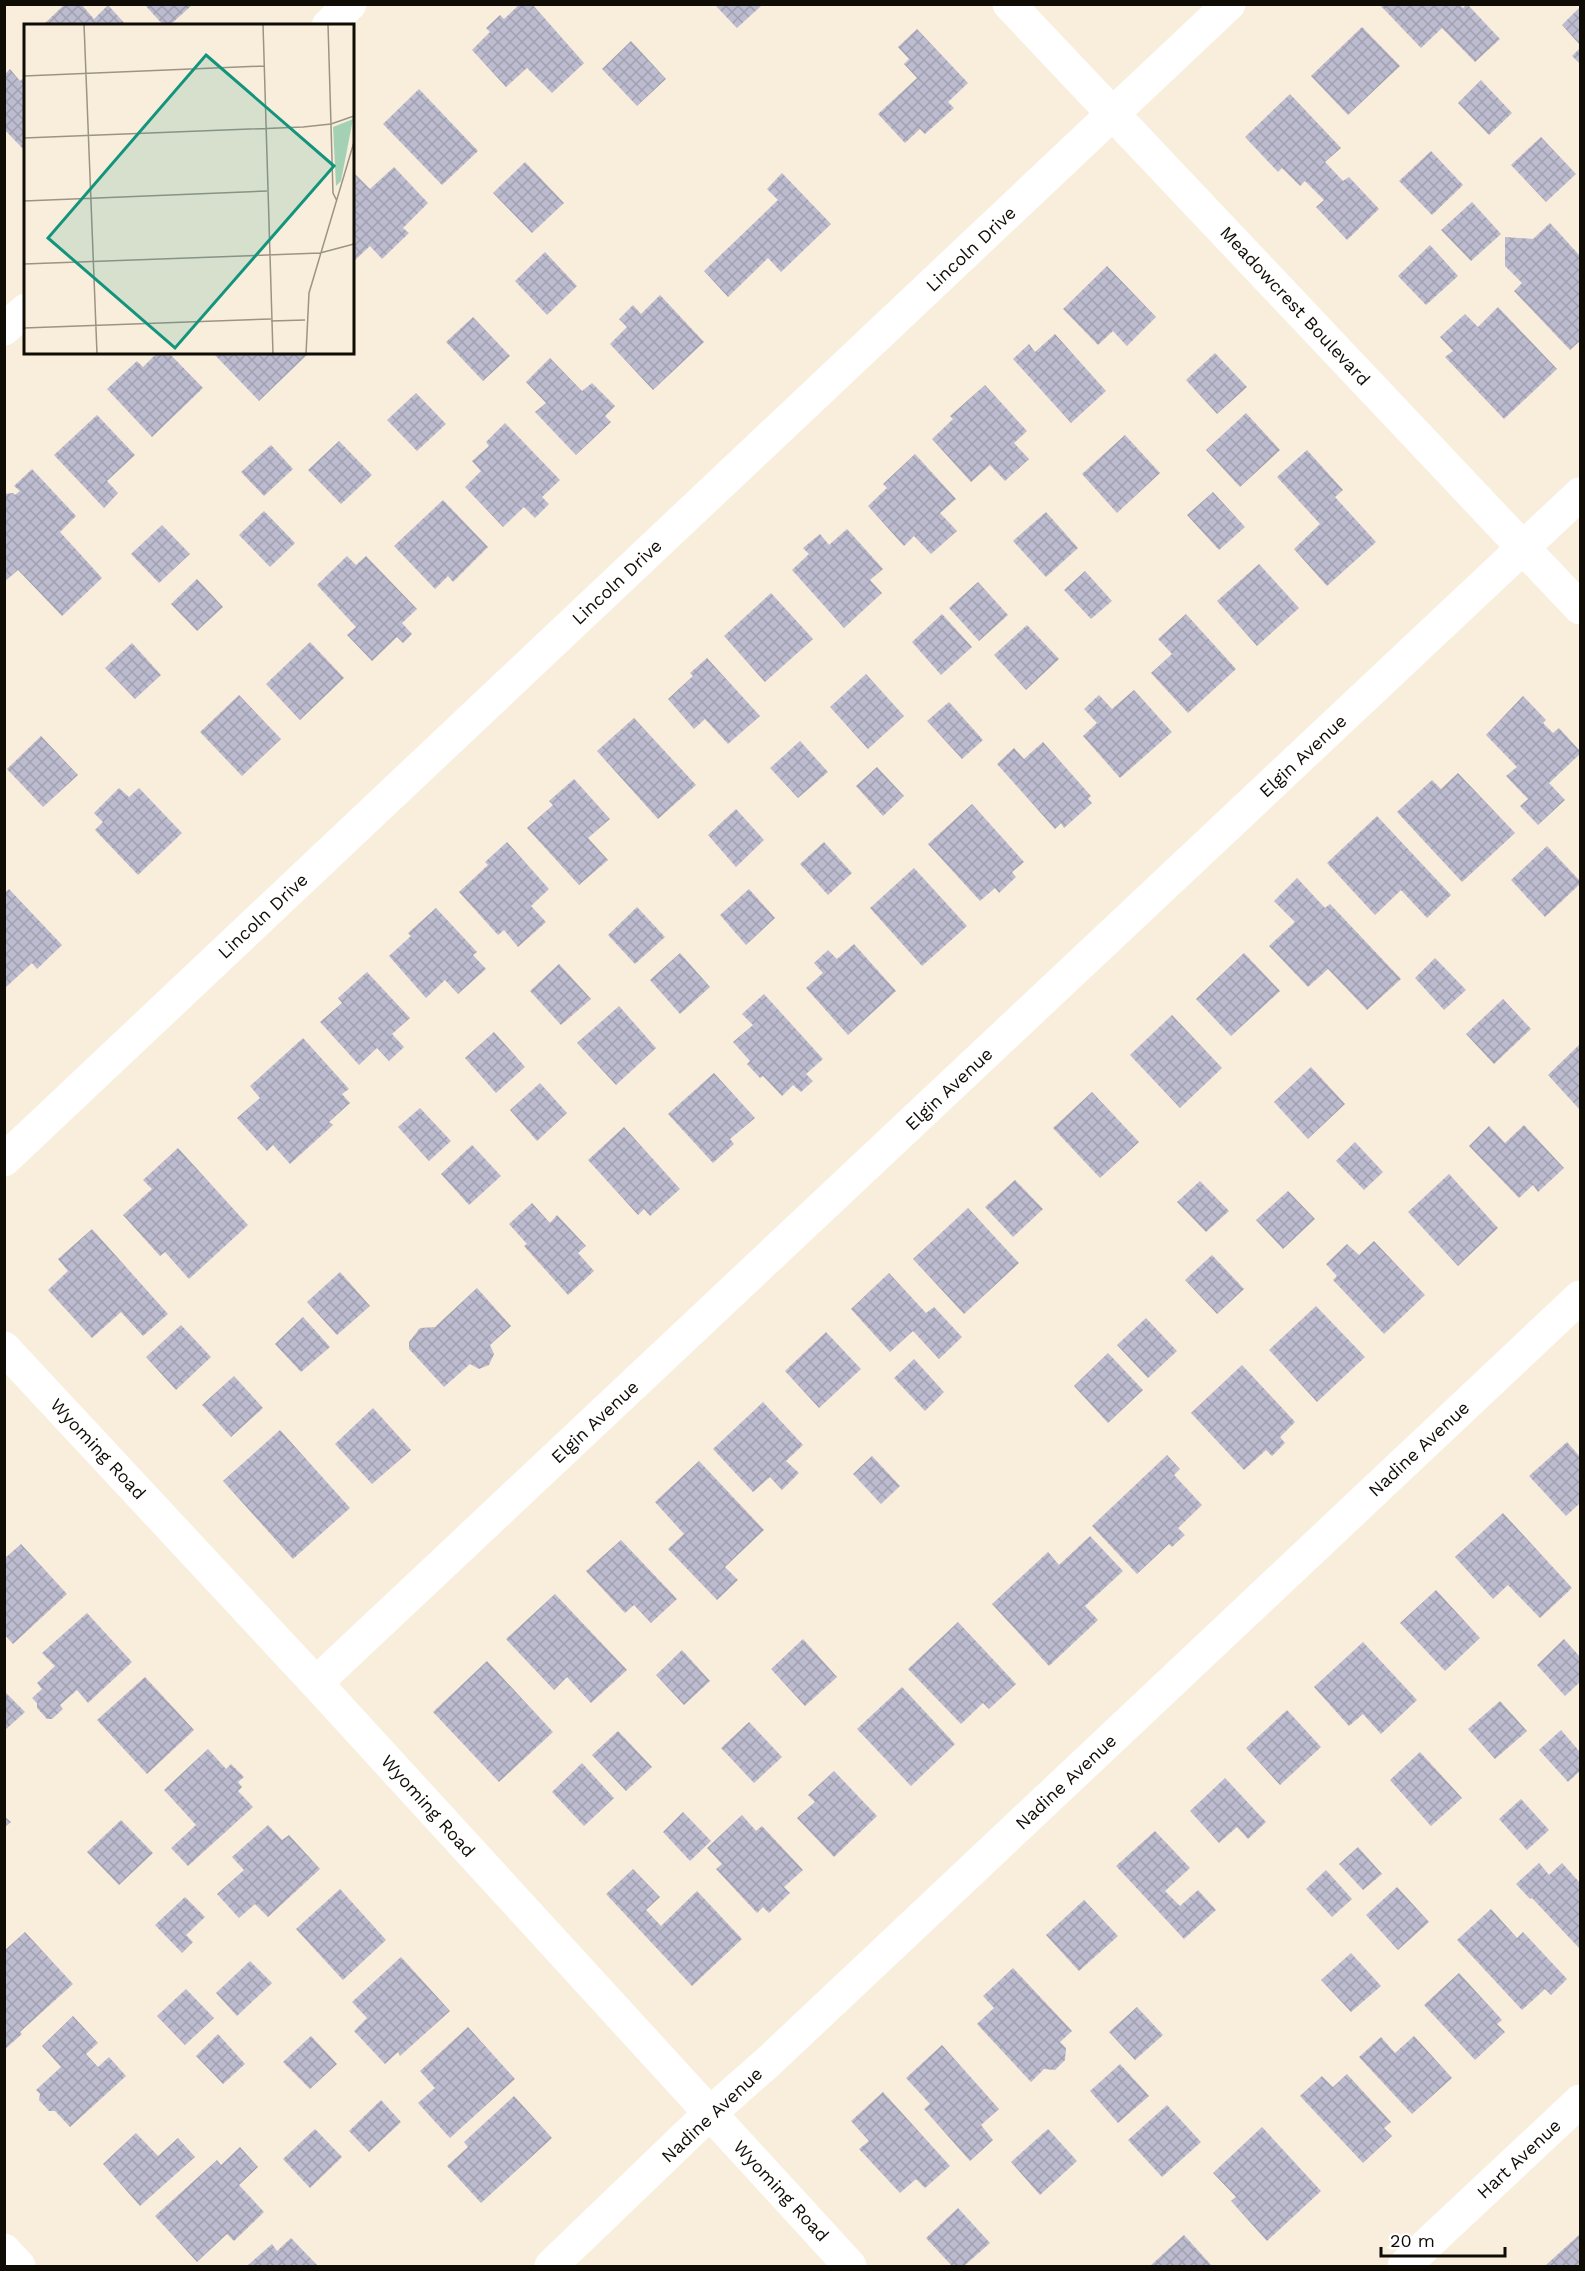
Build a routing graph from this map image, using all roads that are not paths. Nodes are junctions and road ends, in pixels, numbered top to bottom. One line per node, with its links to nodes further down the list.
1 (350, 4): 4 (street)
2 (1009, 4): 5 (street, Meadowcrest Boulevard)
3 (1229, 4): 5 (street, Lincoln Drive)
4 (330, 24)
5 (1113, 114): 9 (street, Meadowcrest Boulevard); 11 (street, Lincoln Drive)
6 (24, 312): 7 (street)
7 (4, 329)
8 (1581, 494): 9 (street, Elgin Avenue)
9 (1523, 548): 10 (street, Meadowcrest Boulevard); 14 (street, Elgin Avenue)
10 (1581, 608)
11 (4, 1160)
12 (1581, 1297): 16 (street, Nadine Avenue)
13 (4, 1348): 14 (street, Wyoming Road)
14 (316, 1683): 16 (street, Wyoming Road)
15 (1581, 2101): 21 (street, Hart Avenue)
16 (709, 2114): 19 (street, Nadine Avenue); 20 (street, Wyoming Road)
17 (4, 2250): 18 (street)
18 (19, 2266)
19 (551, 2266)
20 (850, 2266)
21 (1404, 2266)

